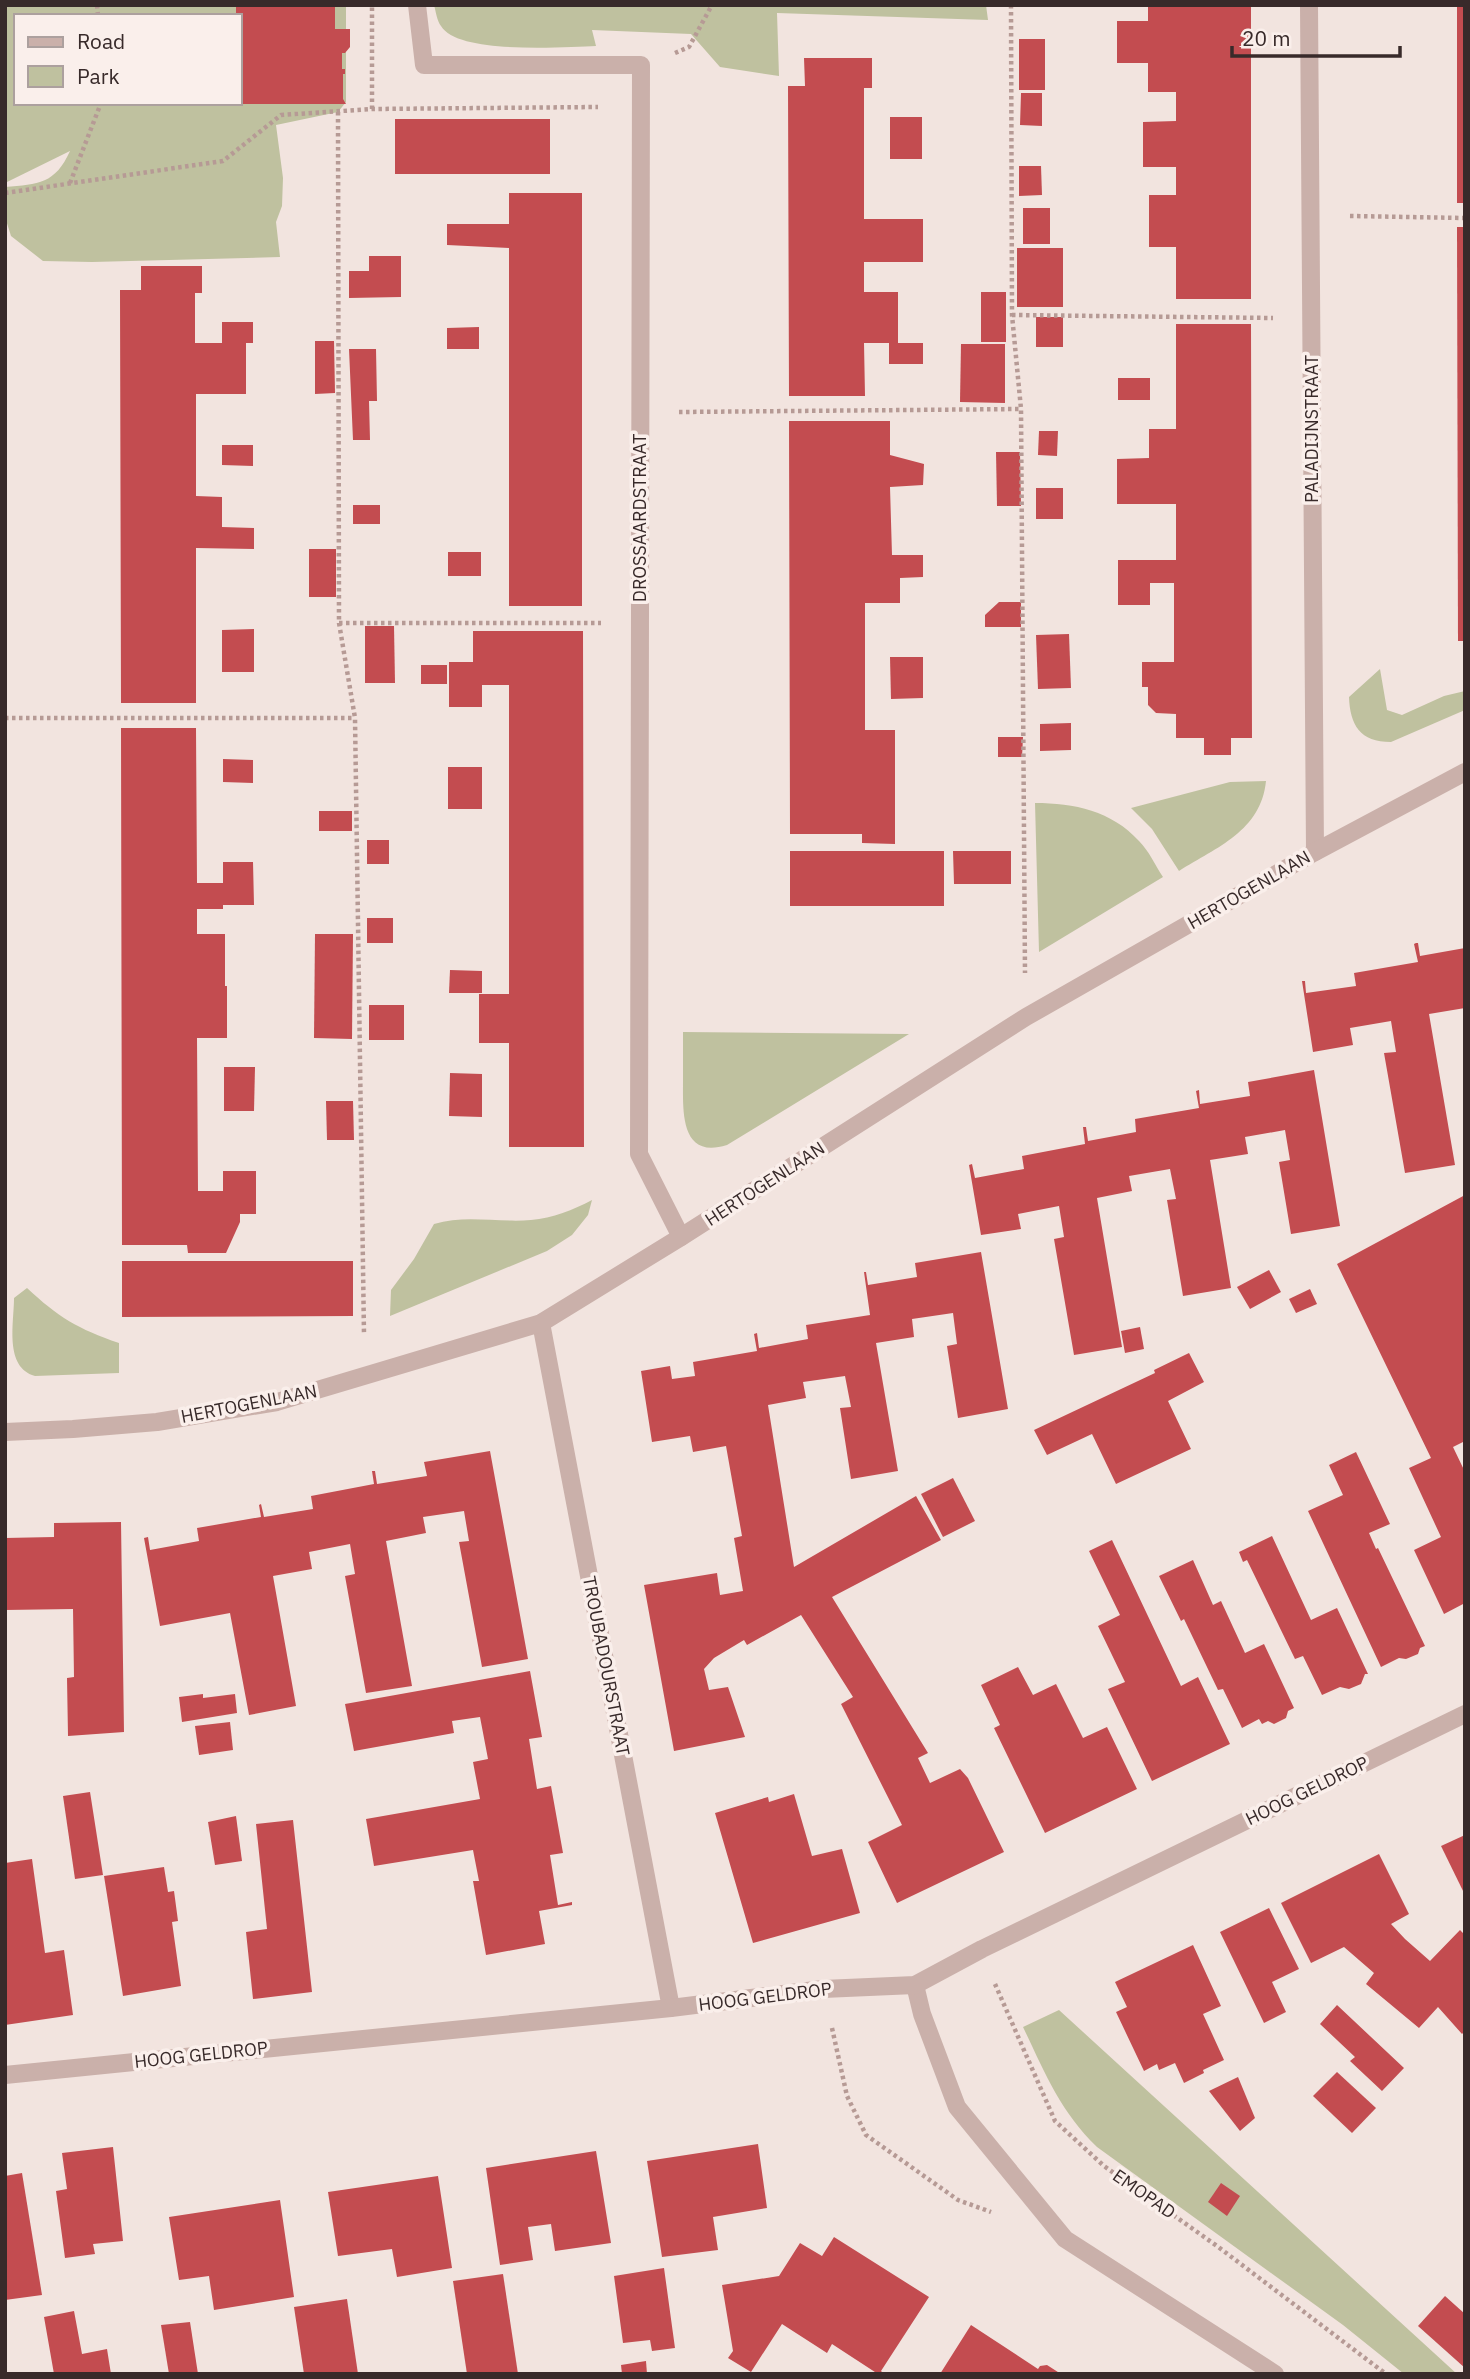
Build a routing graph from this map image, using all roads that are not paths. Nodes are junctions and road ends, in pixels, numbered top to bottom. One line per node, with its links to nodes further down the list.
1 (417, 5): 5 (street, DROSSAARDSTRAAT)
2 (1309, 5): 4 (street, PALADIJNSTRAAT)
3 (1465, 772): 4 (street, HERTOGENLAAN)
4 (1315, 852): 5 (street, HERTOGENLAAN)
5 (681, 1237): 6 (street, HERTOGENLAAN)
6 (541, 1323): 7 (street, HERTOGENLAAN); 10 (street, TROUBADOURSTRAAT)
7 (5, 1432)
8 (1465, 1714): 9 (street, HOOG GELDROP)
9 (915, 1984): 10 (street, HOOG GELDROP); 12 (street)
10 (671, 2008): 11 (street, HOOG GELDROP)
11 (5, 2075)
12 (1275, 2374)

